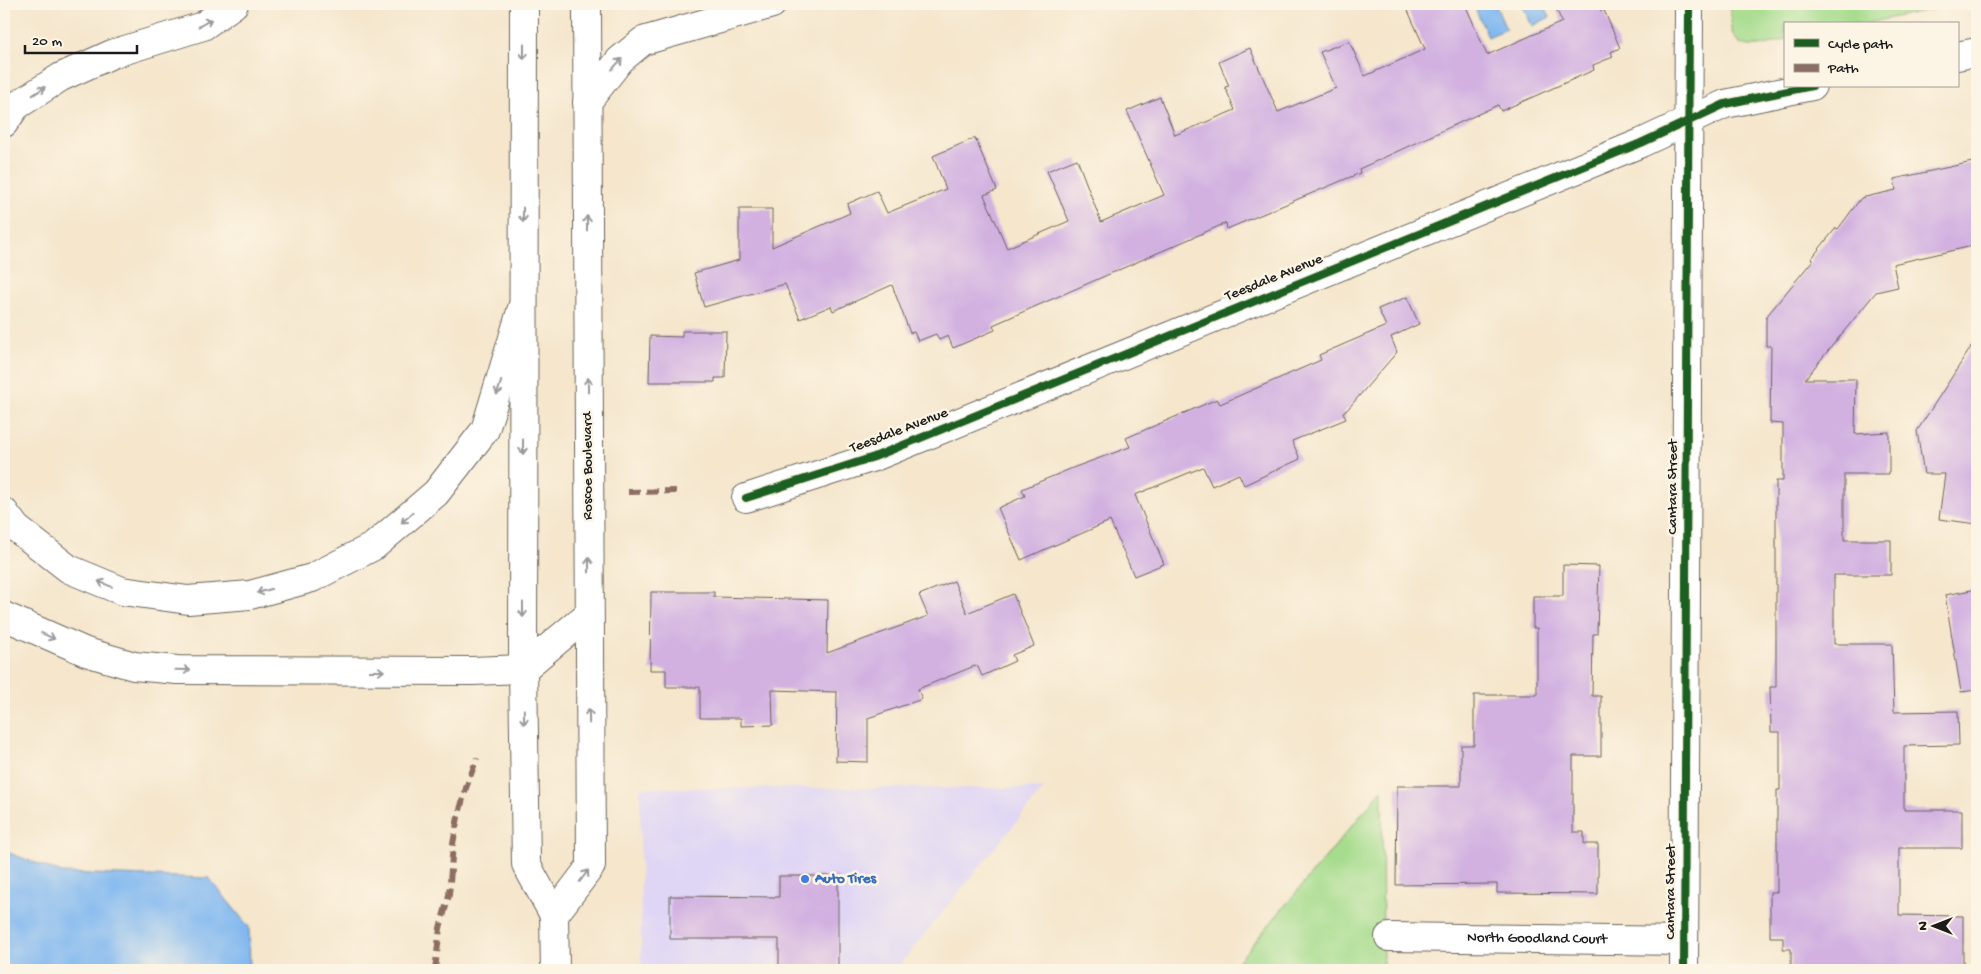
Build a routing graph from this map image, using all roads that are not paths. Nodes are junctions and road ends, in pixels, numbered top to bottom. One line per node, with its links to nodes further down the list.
1 (234, 4): 11 (main road, one-way to 1)
2 (524, 4): 12 (main road, one-way to 12)
3 (587, 4): 9 (main road, Roscoe Boulevard)
4 (772, 4): 9 (main road, one-way to 4)
5 (1689, 4): 10 (main road, Cantara Street)
6 (1977, 52): 7 (main road)
7 (1958, 56)
8 (1802, 88): 10 (main road, Teesdale Avenue)
9 (587, 102): 15 (main road, Roscoe Boulevard, one-way to 9)
10 (1689, 120): 13 (main road, Teesdale Avenue); 20 (main road, Cantara Street)
11 (4, 123)
12 (522, 308): 14 (main road, one-way to 14); 17 (main road, one-way to 17)
13 (746, 498)
14 (4, 512)
15 (589, 614): 17 (main road); 18 (main road, Roscoe Boulevard, one-way to 15)
16 (4, 616): 17 (main road, one-way to 17)
17 (523, 669): 18 (main road, one-way to 18)
18 (554, 915): 21 (main road)
19 (1389, 937): 20 (main road, North Goodland Court)
20 (1684, 941): 22 (main road, Cantara Street)
21 (554, 970)
22 (1684, 970)

